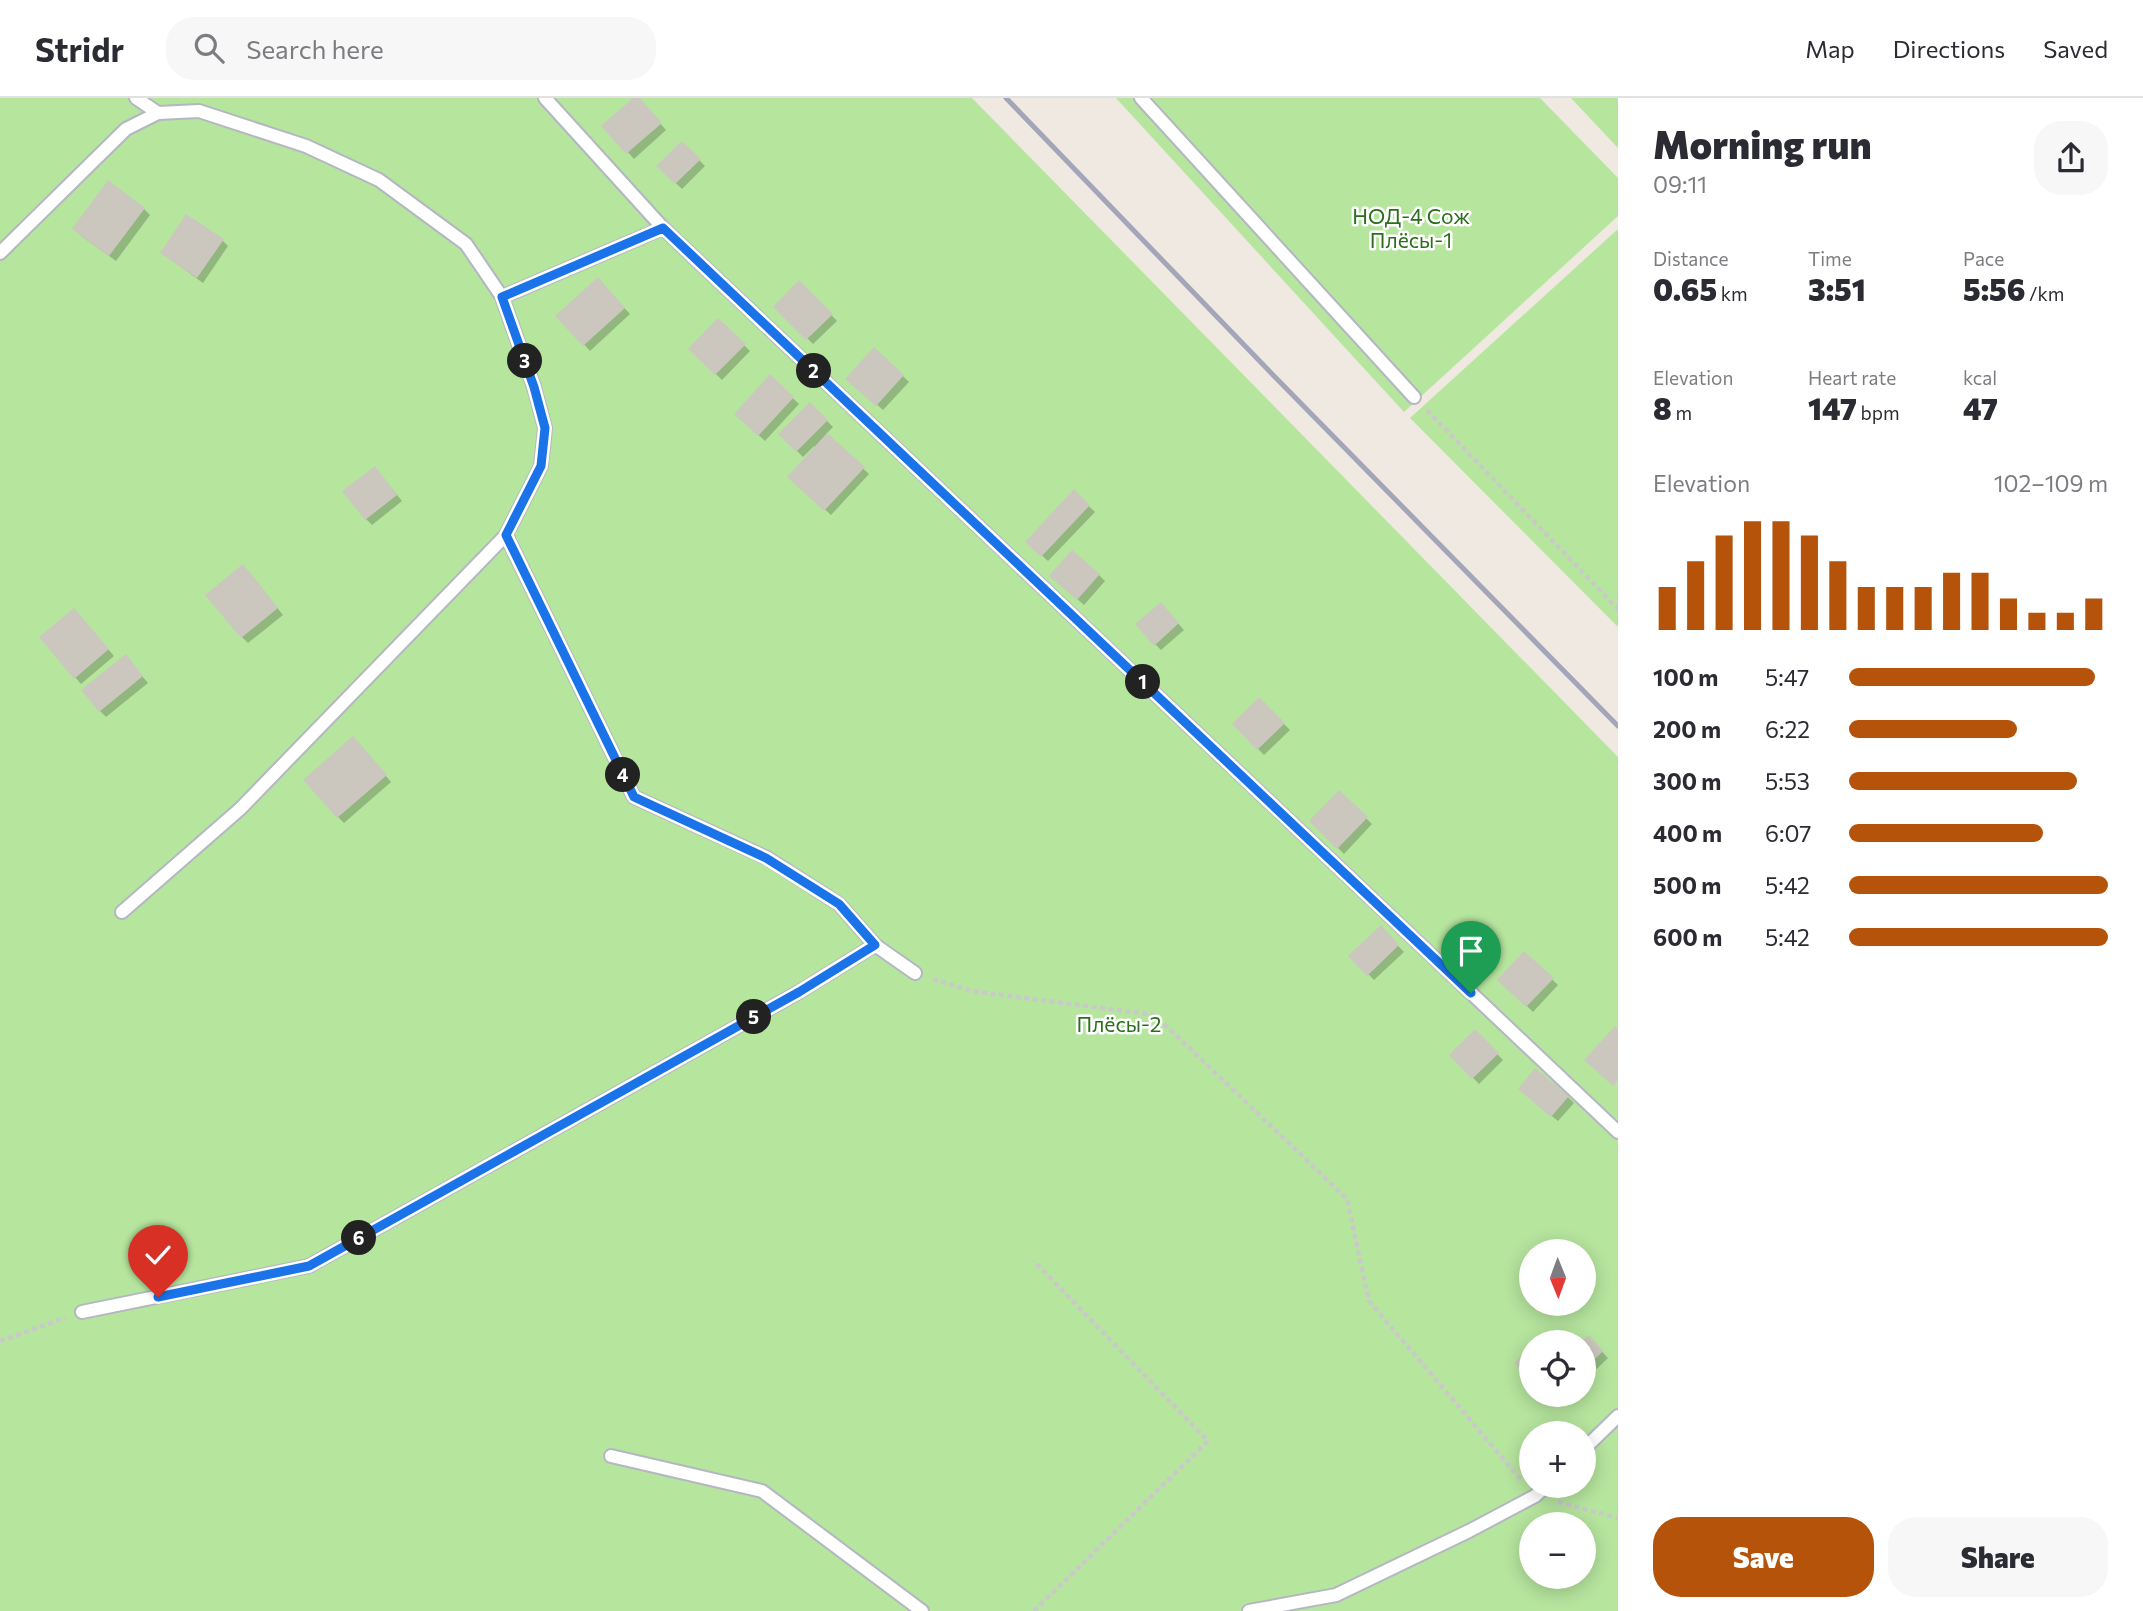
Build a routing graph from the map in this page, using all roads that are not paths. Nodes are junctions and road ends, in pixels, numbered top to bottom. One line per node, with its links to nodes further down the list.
1 (136, 98): 4 (lane)
2 (545, 98): 5 (lane)
3 (1141, 98): 8 (lane)
4 (158, 113): 6 (lane); 7 (lane)
5 (663, 228): 7 (lane); 13 (lane)
6 (0, 253)
7 (502, 297): 9 (lane)
8 (1414, 397)
9 (506, 535): 10 (lane); 11 (lane)
10 (122, 912)
11 (875, 945): 12 (lane); 14 (lane)
12 (915, 973)
13 (1618, 1132)
14 (82, 1312)
15 (1618, 1416): 16 (lane)
16 (1596, 1437)
17 (611, 1456): 19 (lane)
18 (1531, 1498): 20 (lane)
19 (922, 1611)
20 (1249, 1611)

